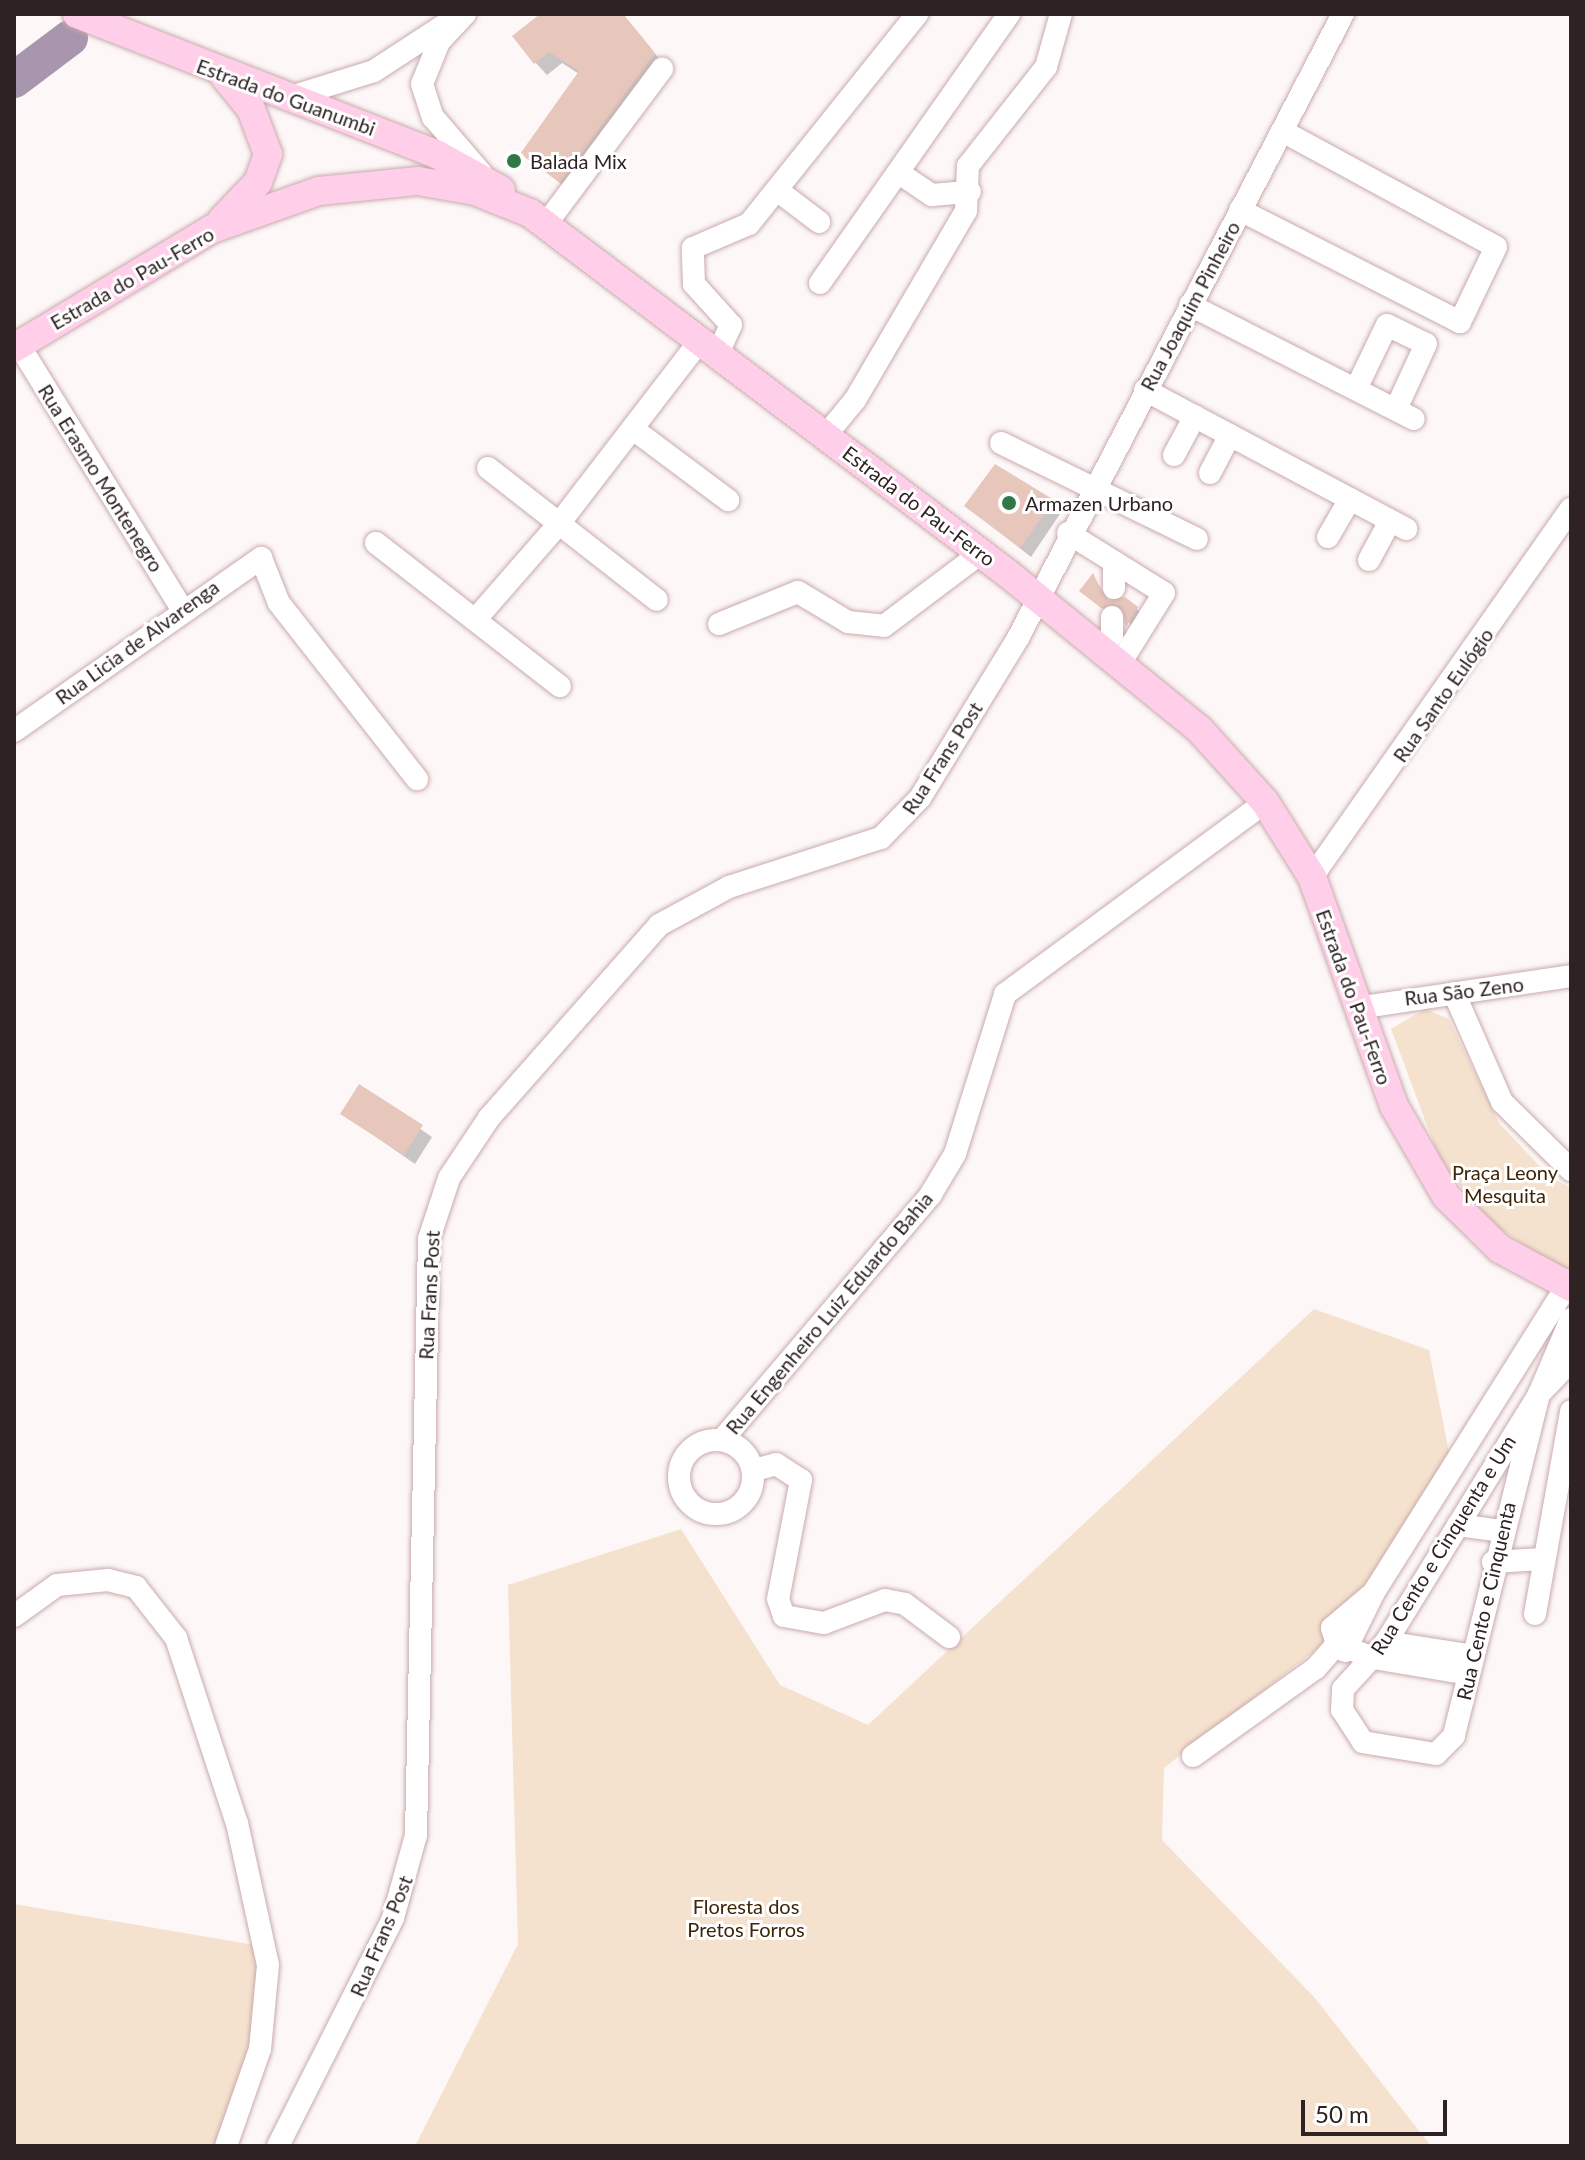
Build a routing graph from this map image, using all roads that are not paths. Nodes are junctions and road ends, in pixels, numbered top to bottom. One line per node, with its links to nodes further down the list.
1 (77, 14): 8 (main road, Estrada do Guanumbi)
2 (463, 14): 9 (street); 11 (street)
3 (917, 14): 13 (street)
4 (1009, 14): 12 (street)
5 (1061, 14): 14 (street)
6 (1343, 14): 10 (street, Rua Joaquim Pinheiro)
7 (662, 69): 16 (street)
8 (224, 76): 9 (main road, Estrada do Guanumbi); 18 (main road)
9 (294, 96): 11 (main road, Estrada do Guanumbi)
10 (1282, 131): 15 (street, Rua Joaquim Pinheiro); 15 (street)
11 (482, 174): 16 (main road, Estrada do Guanumbi)
12 (902, 175): 14 (street); 19 (street)
13 (777, 190): 17 (street); 22 (street)
14 (970, 192): 27 (street)
15 (1240, 210): 20 (street, Rua Joaquim Pinheiro)
16 (538, 218): 18 (main road, Estrada do Pau-Ferro); 22 (main road, Estrada do Pau-Ferro)
17 (819, 222)
18 (212, 229): 21 (main road, Estrada do Pau-Ferro)
19 (820, 283)
20 (1190, 305): 23 (street); 24 (street, Rua Joaquim Pinheiro)
21 (16, 346): 48 (street, Rua Erasmo Montenegro)
22 (708, 348): 26 (street); 27 (main road, Estrada do Pau-Ferro)
23 (1356, 389): 23 (street)
24 (1145, 390): 25 (street); 33 (street, Rua Joaquim Pinheiro)
25 (1195, 416): 28 (street); 30 (street)
26 (633, 429): 35 (street); 37 (street)
27 (826, 435): 42 (main road, Estrada do Pau-Ferro)
28 (1230, 435): 32 (street); 34 (street)
29 (1001, 443): 33 (street)
30 (1174, 455)
31 (488, 468): 37 (street)
32 (1210, 473)
33 (1091, 490): 38 (street, Rua Joaquim Pinheiro); 40 (street)
34 (1350, 499): 39 (street); 43 (street)
35 (728, 500)
36 (1571, 509): 57 (street, Rua Santo Eulógio)
37 (558, 525): 47 (street); 50 (street)
38 (1068, 533): 44 (street); 46 (street, Rua Joaquim Pinheiro)
39 (1328, 537)
40 (1197, 539)
41 (376, 543): 50 (street)
42 (981, 553): 46 (main road, Estrada do Pau-Ferro); 51 (street)
43 (1369, 560)
44 (1114, 562): 45 (street); 52 (street)
45 (1114, 588)
46 (1037, 597): 52 (main road, Estrada do Pau-Ferro); 82 (street, Rua Frans Post)
47 (657, 600)
48 (183, 611): 54 (street, Rua Licia de Alvarenga); 55 (street, Rua Licia de Alvarenga)
49 (1112, 617): 52 (street)
50 (475, 620): 53 (street)
51 (719, 624)
52 (1110, 657): 56 (main road, Estrada do Pau-Ferro)
53 (560, 686)
54 (14, 731)
55 (417, 779)
56 (1265, 802): 57 (main road, Estrada do Pau-Ferro); 67 (street, Rua Engenheiro Luiz Eduardo Bahia)
57 (1312, 877): 60 (main road, Estrada do Pau-Ferro)
58 (1571, 976): 59 (street, Rua São Zeno)
59 (1454, 993): 60 (street, Rua São Zeno); 61 (street)
60 (1357, 1008): 62 (main road, Estrada do Pau-Ferro)
61 (1571, 1170)
62 (1569, 1286): 76 (street)
63 (1571, 1319): 65 (street, Rua Cento e Cinquenta)
64 (1571, 1361): 65 (street)
65 (1539, 1394): 69 (street, Rua Cento e Cinquenta e Um); 70 (street, Rua Cento e Cinquenta)
66 (1571, 1411): 71 (street)
67 (722, 1440): 68 (street); 68 (street)
68 (754, 1470): 75 (street)
69 (1458, 1525): 70 (street); 77 (street, Rua Cento e Cinquenta e Um)
70 (1501, 1531): 72 (street, Rua Cento e Cinquenta)
71 (1543, 1559): 72 (street); 73 (street)
72 (1493, 1562): 78 (street, Rua Cento e Cinquenta)
73 (1535, 1614)
74 (14, 1616): 81 (street)
75 (949, 1637)
76 (1341, 1648): 77 (street); 80 (street)
77 (1379, 1650): 78 (street); 79 (street, Rua Cento e Cinquenta e Um)
78 (1471, 1665): 79 (street, Rua Cento e Cinquenta)
79 (1448, 1747)
80 (1193, 1756)
81 (226, 2146)
82 (278, 2146)

